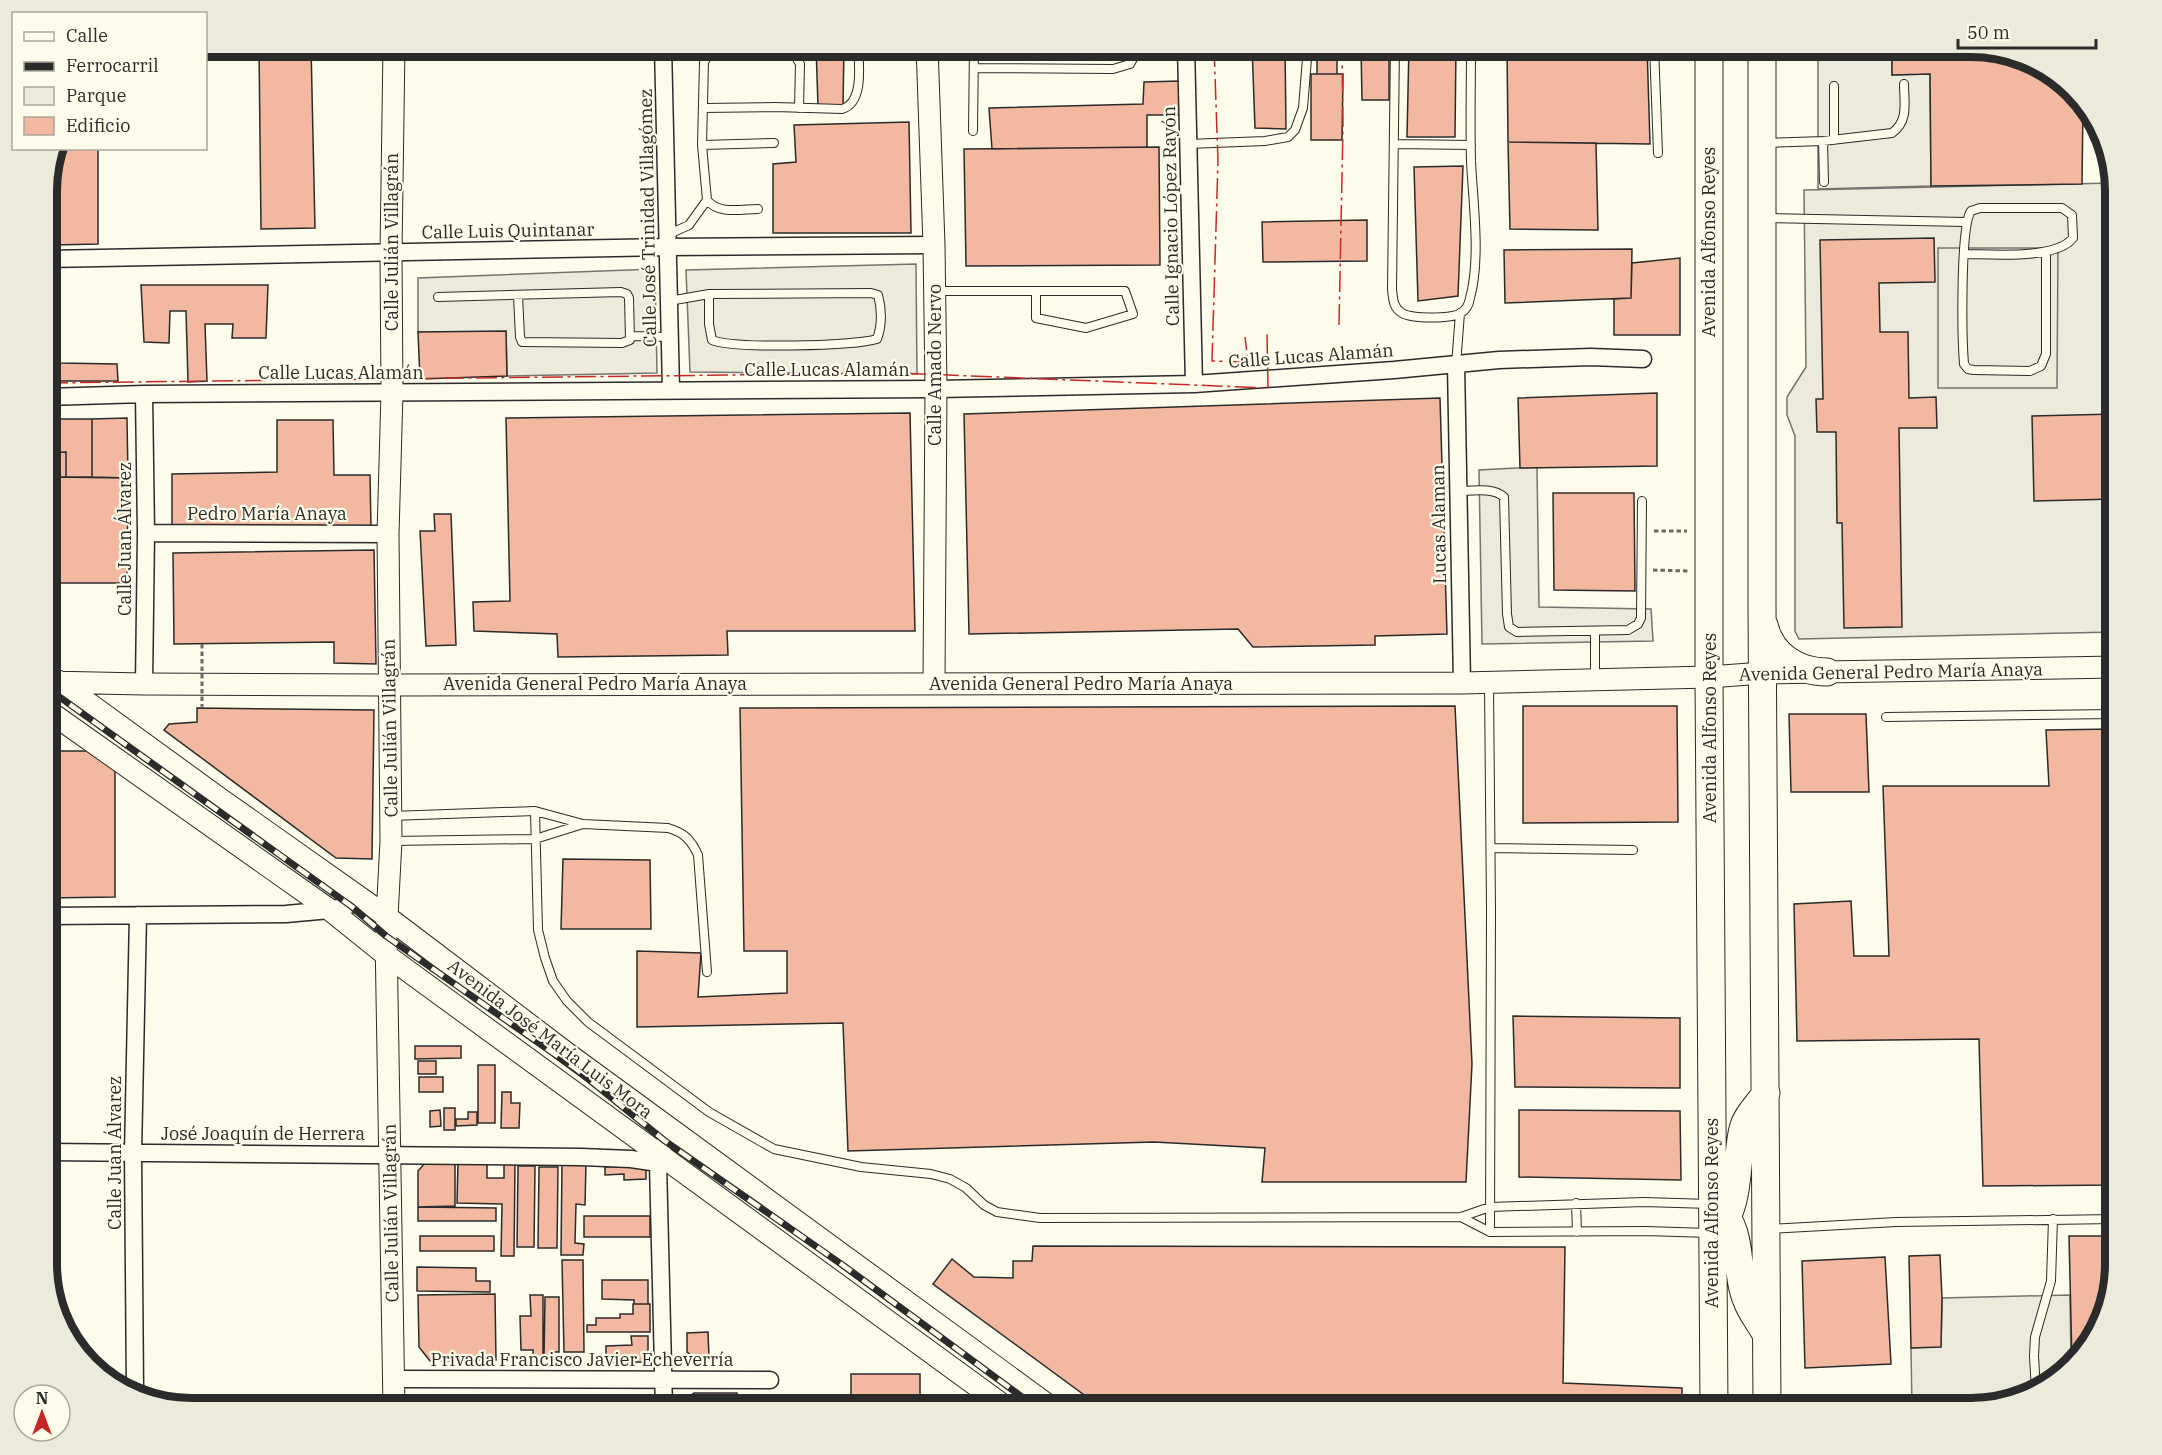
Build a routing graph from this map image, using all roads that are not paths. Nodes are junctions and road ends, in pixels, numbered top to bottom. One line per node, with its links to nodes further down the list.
1 (394, 57): 38 (street, Calle Julián Villagrán)
2 (663, 57): 36 (street, Calle José Trinidad Villagómez)
3 (707, 57): 19 (lane)
4 (796, 57): 20 (lane)
5 (858, 57): 20 (lane)
6 (927, 57): 37 (street, Calle Amado Nervo)
7 (974, 57): 16 (lane)
8 (1134, 57): 16 (lane)
9 (1186, 57): 25 (street, Calle Ignacio López Rayón)
10 (1307, 57): 25 (lane)
11 (1395, 57): 26 (lane)
12 (1471, 57): 29 (lane)
13 (1654, 57): 30 (lane)
14 (1709, 57): 68 (highway, Avenida Alfonso Reyes)
15 (1762, 57): 27 (highway)
16 (974, 68): 21 (lane)
17 (1904, 84): 22 (lane)
18 (1834, 86): 22 (lane)
19 (703, 108): 20 (lane); 28 (lane)
20 (799, 108)
21 (973, 131)
22 (1834, 140): 23 (lane)
23 (1823, 141): 27 (lane); 31 (lane)
24 (774, 143): 28 (lane)
25 (1188, 144): 53 (street, Calle Ignacio López Rayón)
26 (1394, 144): 29 (lane); 48 (lane)
27 (1762, 144): 34 (highway)
28 (702, 145): 32 (lane)
29 (1471, 145): 48 (lane)
30 (1658, 153)
31 (1824, 182)
32 (707, 200): 33 (lane); 36 (lane)
33 (758, 208)
34 (1762, 218): 35 (lane); 63 (highway)
35 (1966, 222): 39 (lane); 40 (lane)
36 (667, 241): 37 (street, Calle Luis Quintanar); 38 (street, Calle Luis Quintanar); 47 (street, Calle José Trinidad Villagómez)
37 (934, 244): 42 (street, Calle Amado Nervo)
38 (391, 252): 41 (street, Calle Luis Quintanar); 56 (street, Calle Julián Villagrán)
39 (2046, 253): 40 (lane); 40 (lane)
40 (1964, 254)
41 (57, 259)
42 (935, 291): 43 (lane); 55 (street, Calle Amado Nervo)
43 (1036, 291): 43 (lane)
44 (709, 294): 44 (lane); 47 (lane)
45 (518, 296): 46 (lane); 49 (lane); 49 (lane)
46 (438, 297)
47 (669, 301): 50 (street, Calle José Trinidad Villagómez)
48 (1460, 314): 52 (lane)
49 (631, 336): 50 (lane)
50 (670, 337): 54 (street, Calle José Trinidad Villagómez)
51 (1642, 359): 52 (street, Calle Lucas Alamán)
52 (1456, 365): 53 (street, Calle Lucas Alamán); 59 (street, Lucas Alaman)
53 (1194, 384): 55 (street, Calle Lucas Alamán)
54 (671, 389): 55 (street, Calle Lucas Alamán); 56 (street, Calle Lucas Alamán)
55 (936, 389): 72 (street, Calle Amado Nervo)
56 (392, 393): 57 (street, Calle Lucas Alamán); 62 (street, Calle Julián Villagrán)
57 (144, 394): 58 (street, Calle Lucas Alamán); 61 (street, Calle Juan Álvarez)
58 (57, 397)
59 (1458, 491): 64 (lane); 73 (street, Lucas Alaman)
60 (1642, 501): 64 (lane)
61 (146, 533): 62 (street, Pedro María Anaya); 75 (street, Calle Juan Álvarez)
62 (388, 534): 76 (street, Calle Julián Villagrán)
63 (1762, 607): 66 (highway); 67 (highway)
64 (1595, 631): 70 (lane)
65 (2105, 667): 66 (street, Avenida General Pedro María Anaya)
66 (1827, 672): 67 (street, Avenida General Pedro María Anaya)
67 (1762, 674): 68 (street, Avenida General Pedro María Anaya); 94 (highway)
68 (1709, 677): 70 (street, Avenida General Pedro María Anaya); 103 (highway, Avenida Alfonso Reyes)
69 (57, 678): 75 (street, Avenida General Pedro María Anaya)
70 (1595, 681): 74 (street, Avenida General Pedro María Anaya)
71 (57, 682): 87 (street, Avenida José María Luis Mora)
72 (934, 683): 73 (street, Avenida General Pedro María Anaya); 76 (street, Avenida General Pedro María Anaya)
73 (1462, 683): 74 (street, Avenida General Pedro María Anaya)
74 (1489, 683): 85 (lane)
75 (144, 684): 76 (street, Avenida General Pedro María Anaya)
76 (389, 685): 81 (street, Calle Julián Villagrán)
77 (2105, 714): 79 (lane)
78 (57, 717): 88 (street, Avenida José María Luis Mora)
79 (1886, 717)
80 (535, 811): 81 (lane); 82 (lane); 83 (lane)
81 (391, 816): 84 (street, Calle Julián Villagrán)
82 (583, 824): 83 (lane); 93 (lane)
83 (535, 840): 84 (lane); 102 (lane)
84 (391, 841): 91 (street, Calle Julián Villagrán)
85 (1491, 848): 86 (lane); 101 (lane)
86 (1633, 850)
87 (364, 901): 88 (street); 91 (street, Avenida José María Luis Mora)
88 (330, 910): 89 (street); 92 (street, Avenida José María Luis Mora)
89 (138, 915): 90 (street); 97 (street, Calle Juan Álvarez)
90 (57, 916)
91 (386, 916): 92 (street, Calle Julián Villagrán); 95 (street, Avenida José María Luis Mora)
92 (386, 954): 98 (street, Calle Julián Villagrán); 99 (street, Avenida José María Luis Mora)
93 (707, 972)
94 (1766, 1093): 103 (highway); 106 (highway)
95 (673, 1131): 99 (street); 118 (street, Avenida José María Luis Mora)
96 (57, 1152): 97 (street, José Joaquín de Herrera)
97 (133, 1153): 98 (street, José Joaquín de Herrera); 114 (street, Calle Juan Álvarez)
98 (390, 1154): 99 (street, José Joaquín de Herrera); 110 (street, Calle Julián Villagrán)
99 (659, 1159): 111 (street); 117 (street, Avenida José María Luis Mora)
100 (1576, 1203): 101 (lane); 103 (lane); 108 (lane)
101 (1490, 1207): 102 (lane); 107 (lane)
102 (1461, 1217): 107 (lane)
103 (1717, 1218): 108 (lane); 109 (highway); 119 (highway, Avenida Alfonso Reyes)
104 (2053, 1219): 105 (lane); 106 (lane); 113 (lane)
105 (2105, 1219)
106 (1766, 1229): 109 (highway)
107 (1490, 1232): 108 (lane)
108 (1577, 1232)
109 (1767, 1335): 120 (highway)
110 (395, 1379): 111 (street, Privada Francisco Javier Echeverría); 115 (street, Calle Julián Villagrán)
111 (663, 1380): 112 (street, Privada Francisco Javier Echeverría); 116 (street)
112 (770, 1380)
113 (2035, 1381)
114 (135, 1385)
115 (394, 1398)
116 (664, 1398)
117 (993, 1398)
118 (1038, 1398)
119 (1714, 1398)
120 (1767, 1398)

